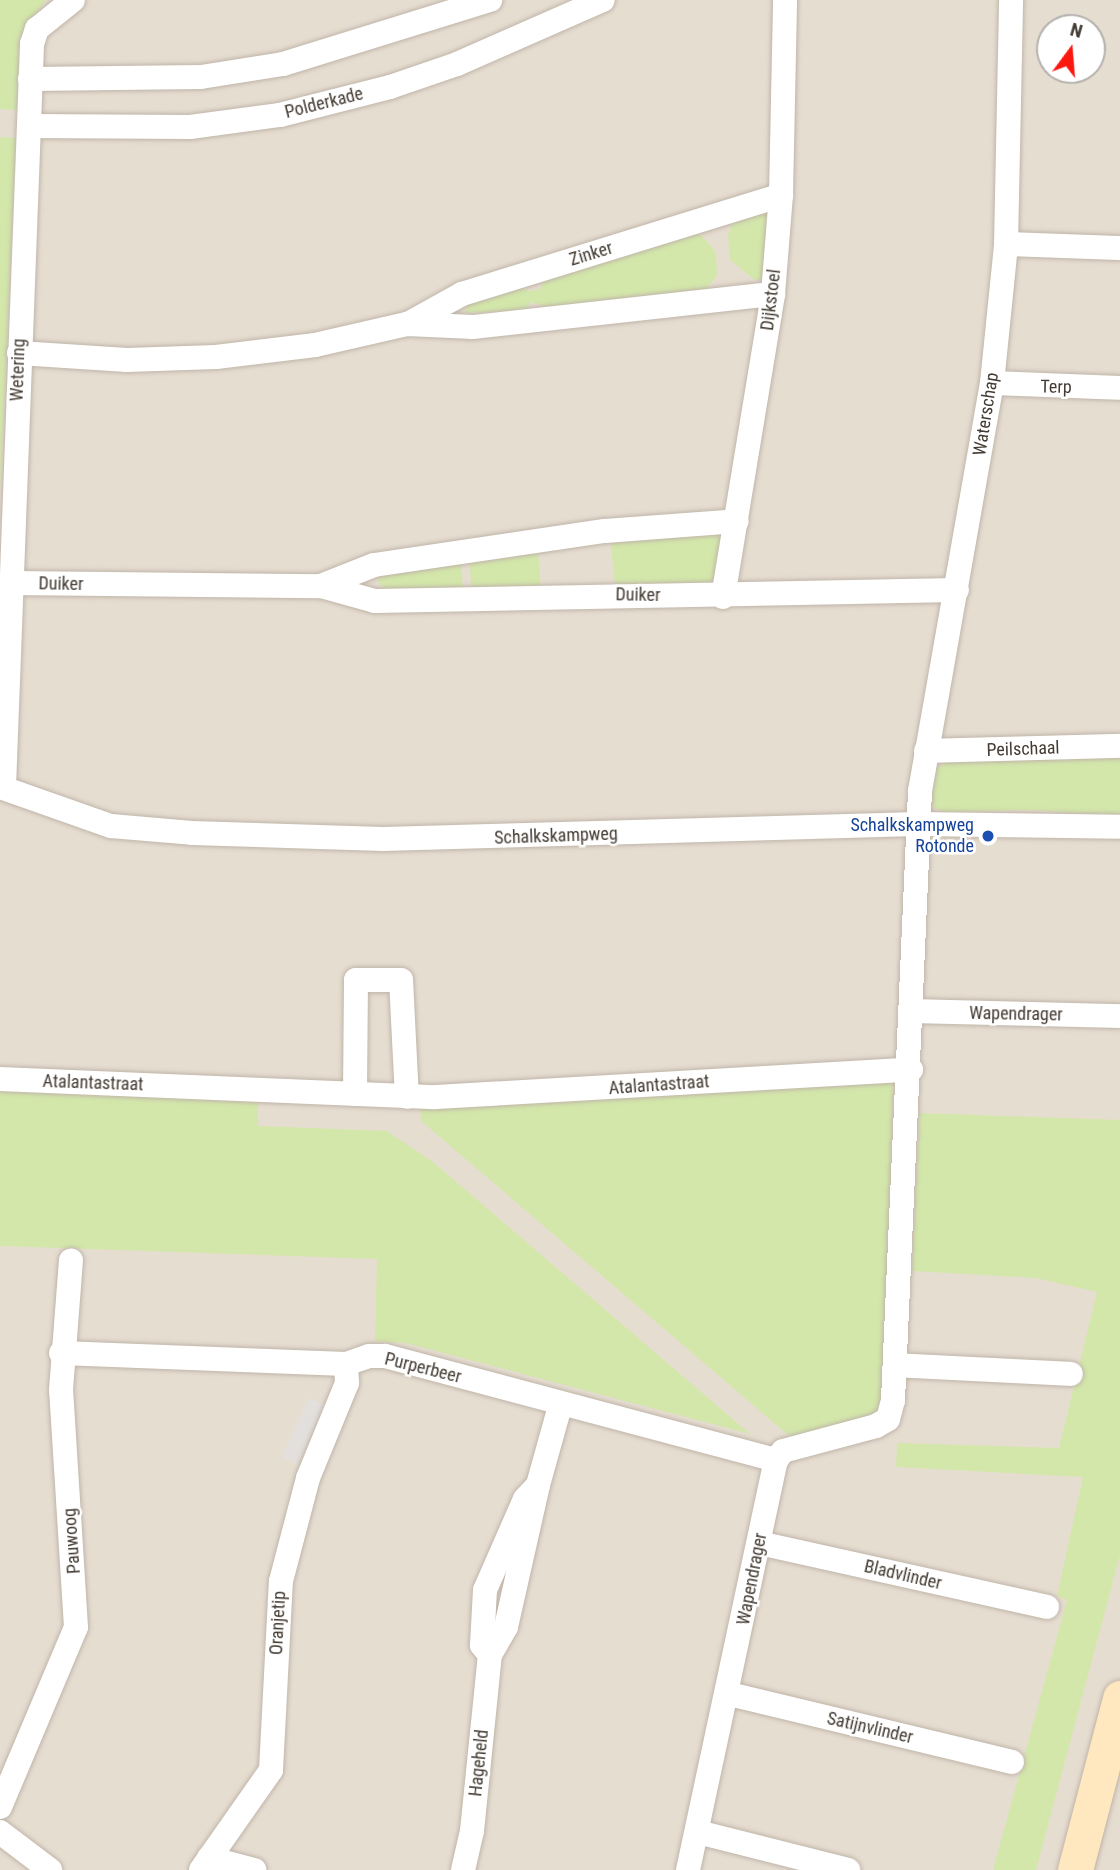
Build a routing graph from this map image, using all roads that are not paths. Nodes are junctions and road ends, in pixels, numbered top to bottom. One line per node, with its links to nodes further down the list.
1 (72, 0): 6 (street, Wetering)
2 (490, 0): 6 (street)
3 (603, 0): 7 (street, Polderkade)
4 (785, 0): 8 (street, Dijkstoel)
5 (1011, 0): 9 (street, Waterschap)
6 (30, 79): 7 (street, Wetering)
7 (29, 125): 13 (street, Wetering)
8 (781, 195): 11 (street, Dijkstoel); 12 (street, Zinker)
9 (1006, 244): 10 (street); 14 (street, Waterschap)
10 (1120, 248)
11 (773, 294): 12 (street, Zinker); 16 (street, Dijkstoel)
12 (407, 324): 13 (street, Zinker)
13 (19, 354): 17 (street, Wetering)
14 (992, 383): 15 (street, Terp); 19 (street, Waterschap)
15 (1120, 388)
16 (737, 521): 18 (street, Duiker); 20 (street, Dijkstoel)
17 (11, 583): 18 (street, Duiker); 23 (street, Wetering)
18 (321, 586): 20 (street, Duiker)
19 (957, 590): 20 (street, Duiker); 22 (street, Waterschap)
20 (723, 597)
21 (1120, 746): 22 (street, Peilschaal)
22 (926, 751): 24 (street, Waterschap)
23 (2, 787): 24 (street, Schalkskampweg)
24 (917, 824): 25 (street, Schalkskampweg); 26 (street)
25 (1120, 827)
26 (912, 1011): 27 (street, Wapendrager); 28 (street)
27 (1120, 1016)
28 (911, 1070): 31 (street, Atalantastraat); 35 (street)
29 (0, 1079): 30 (street, Atalantastraat)
30 (355, 1094): 31 (street, Atalantastraat); 31 (street)
31 (407, 1097)
32 (71, 1260): 33 (street, Pauwoog)
33 (61, 1353): 34 (street, Purperbeer); 44 (street, Pauwoog)
34 (346, 1364): 37 (street, Purperbeer); 47 (street, Oranjetip)
35 (895, 1365): 36 (street); 38 (street)
36 (1071, 1374)
37 (560, 1406): 38 (street, Purperbeer); 50 (street, Hageheld)
38 (776, 1460): 39 (street, Wapendrager)
39 (760, 1543): 40 (street, Bladvlinder); 41 (street, Wapendrager)
40 (1047, 1607)
41 (729, 1694): 43 (street, Satijnvlinder); 46 (street, Wapendrager)
42 (1120, 1698): 53 (main road)
43 (1012, 1762)
44 (0, 1807)
45 (0, 1832): 48 (street)
46 (698, 1832): 51 (street, Wapendrager); 52 (street)
47 (205, 1864): 49 (street)
48 (50, 1870)
49 (254, 1870)
50 (463, 1870)
51 (688, 1870)
52 (848, 1870)
53 (1075, 1870)

